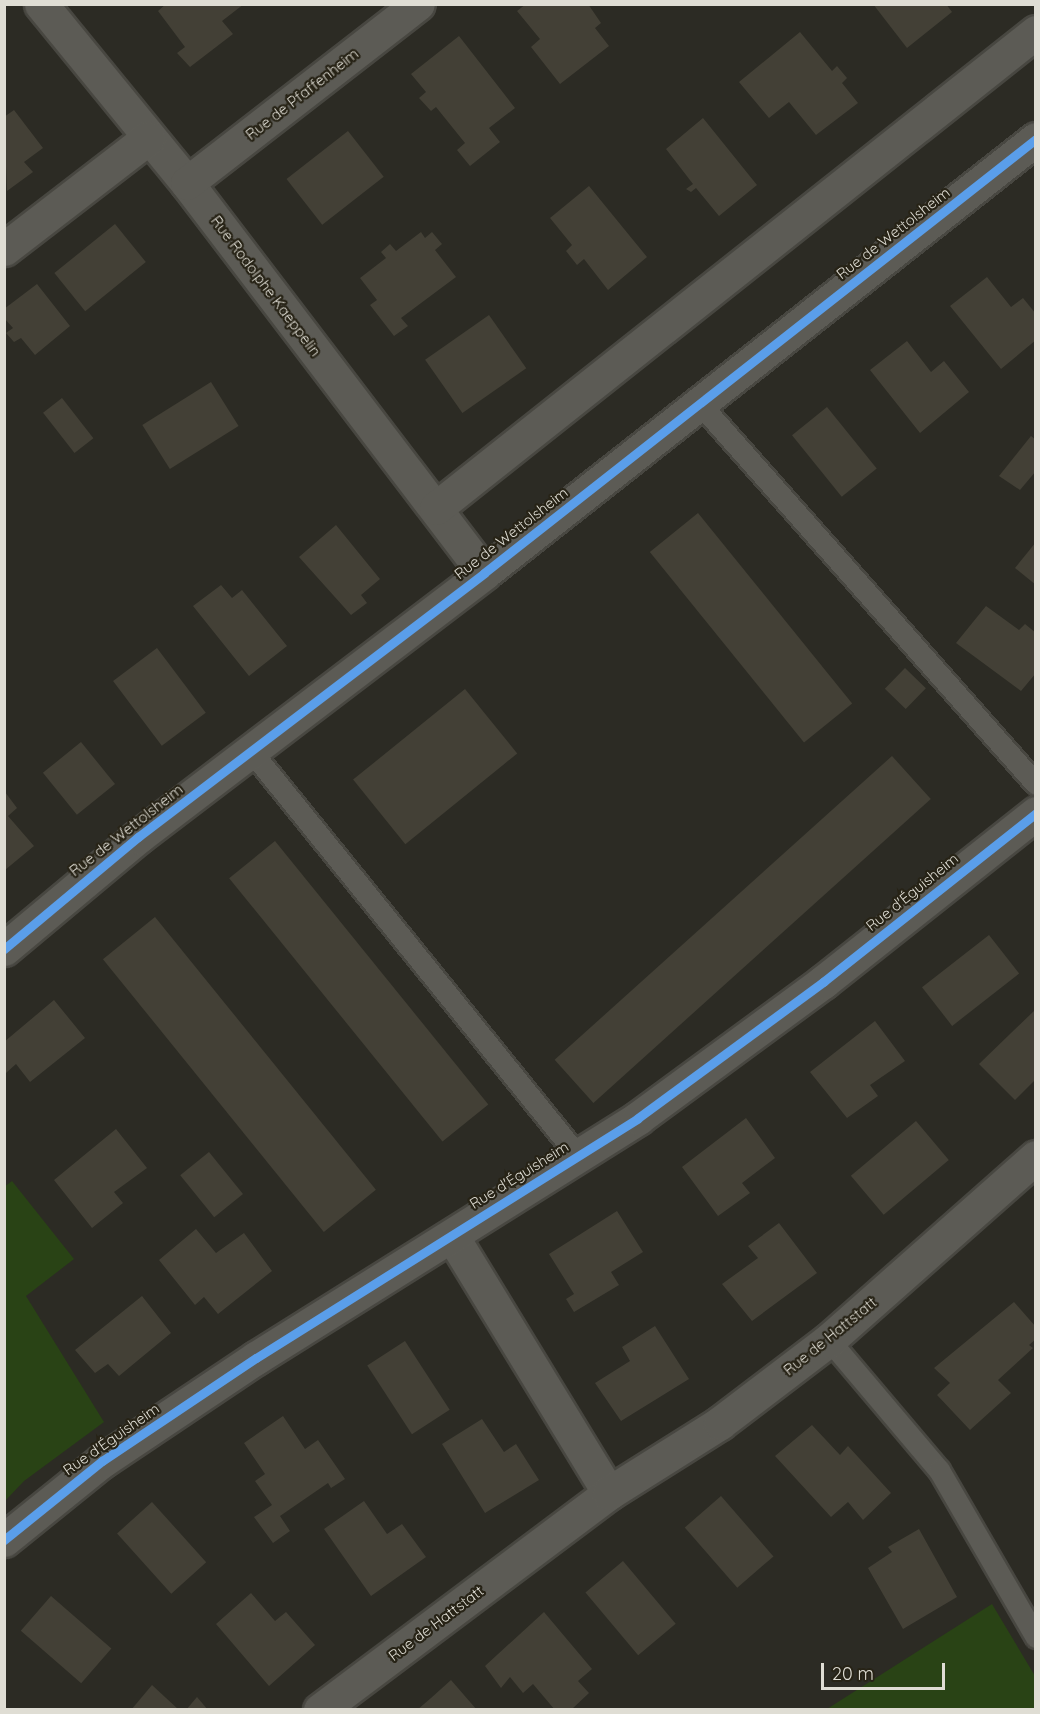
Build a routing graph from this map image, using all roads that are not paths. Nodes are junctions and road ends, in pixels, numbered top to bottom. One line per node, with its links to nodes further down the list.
1 (41, 4): 4 (street, Rue Rodolphe Kaeppelin)
2 (418, 4): 6 (street, Rue de Pfaffenheim)
3 (1035, 32): 9 (street)
4 (148, 138): 6 (street, Rue Rodolphe Kaeppelin); 7 (street)
5 (1035, 140): 8 (street, Rue de Wettolsheim)
6 (186, 183): 9 (street, Rue Rodolphe Kaeppelin)
7 (4, 249)
8 (699, 404): 10 (street, Rue de Wettolsheim); 12 (lane)
9 (436, 508): 10 (street, Rue Rodolphe Kaeppelin)
10 (483, 573): 11 (street, Rue de Wettolsheim)
11 (251, 751): 14 (street, Rue de Wettolsheim); 15 (lane)
12 (1035, 784)
13 (1035, 813): 15 (street, Rue d'Éguisheim)
14 (4, 949)
15 (578, 1156): 17 (street, Rue d'Éguisheim)
16 (1035, 1157): 18 (street, Rue de Hattstatt)
17 (452, 1236): 19 (street); 20 (street, Rue d'Éguisheim)
18 (830, 1340): 19 (street, Rue de Hattstatt); 21 (lane)
19 (609, 1492): 22 (street, Rue de Hattstatt)
20 (4, 1540)
21 (1035, 1637)
22 (320, 1710)

